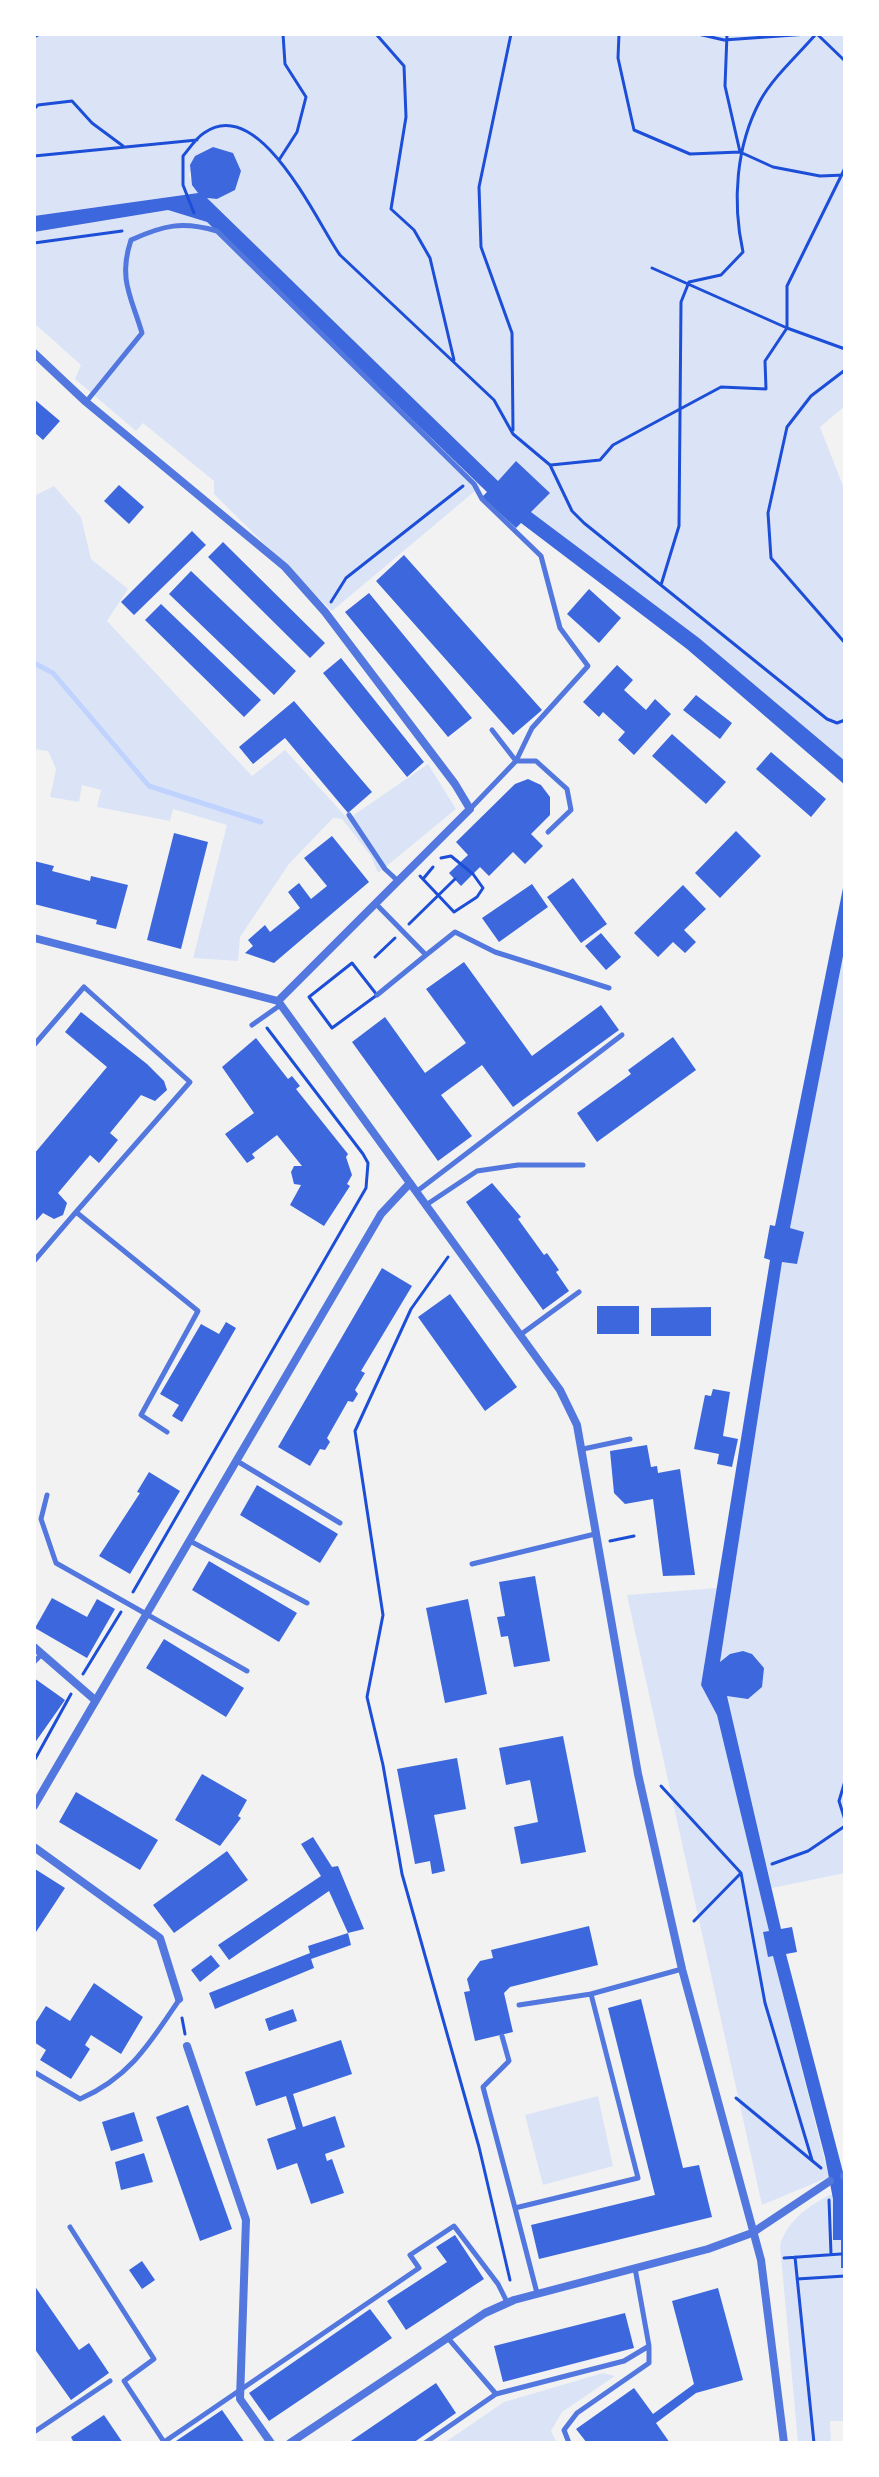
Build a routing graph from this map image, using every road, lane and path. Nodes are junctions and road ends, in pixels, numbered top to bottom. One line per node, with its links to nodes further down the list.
1 (40, 34): 10 (path)
2 (283, 34): 18 (path)
3 (376, 34): 29 (path)
4 (511, 34): 33 (path)
5 (619, 34): 16 (path)
6 (698, 34): 11 (path)
7 (727, 34): 11 (path)
8 (808, 34): 11 (path)
9 (817, 34): 12 (path); 16 (path)
10 (34, 37)
11 (724, 40): 16 (path)
12 (845, 61)
13 (34, 109): 15 (path)
14 (198, 140): 15 (path); 18 (path); 22 (path)
15 (125, 148): 17 (path)
16 (740, 152): 20 (path); 25 (path)
17 (34, 156)
18 (279, 160): 29 (path)
19 (845, 168): 20 (path)
20 (844, 175): 26 (path)
21 (123, 231): 23 (path)
22 (217, 231): 31 (lane); 41 (lane)
23 (34, 243)
24 (652, 268): 25 (path)
25 (689, 282): 26 (path); 32 (path)
26 (787, 328): 27 (path); 32 (path)
27 (845, 349)
28 (34, 353): 31 (street)
29 (454, 360): 33 (path)
30 (845, 370): 38 (path)
31 (86, 402): 37 (street)
32 (680, 409): 34 (path); 36 (path)
33 (513, 434): 34 (path)
34 (550, 465): 36 (path)
35 (468, 482): 37 (path)
36 (661, 585): 39 (path)
37 (325, 612): 42 (street)
38 (845, 643)
39 (845, 720)
40 (492, 730): 41 (lane)
41 (516, 761): 42 (lane); 44 (lane)
42 (470, 809): 45 (street)
43 (349, 815): 48 (lane)
44 (548, 832)
45 (412, 868): 46 (path); 48 (street)
46 (423, 879): 49 (path); 49 (path)
47 (455, 879): 49 (path)
48 (398, 882): 50 (street)
49 (439, 896): 51 (path)
50 (376, 904): 51 (lane); 57 (street)
51 (403, 931): 53 (lane); 54 (path)
52 (34, 938): 57 (street)
53 (426, 955): 55 (lane); 56 (lane)
54 (375, 957)
55 (609, 988)
56 (377, 995): 56 (path)
57 (279, 1003): 58 (lane); 63 (street)
58 (261, 1019): 59 (lane); 81 (path)
59 (252, 1025)
60 (622, 1035): 64 (lane)
61 (34, 1045): 66 (lane)
62 (583, 1165): 65 (lane)
63 (410, 1183): 64 (street); 74 (street)
64 (416, 1192): 65 (street)
65 (426, 1205): 70 (street)
66 (76, 1212): 68 (lane); 71 (lane)
67 (448, 1257): 120 (path)
68 (34, 1261)
69 (579, 1292): 70 (lane)
70 (520, 1335): 73 (street)
71 (167, 1432)
72 (630, 1439): 73 (lane)
73 (583, 1449): 77 (street)
74 (236, 1461): 76 (lane); 78 (street)
75 (47, 1495): 81 (lane)
76 (340, 1523)
77 (595, 1534): 79 (lane); 98 (street)
78 (189, 1541): 80 (lane); 82 (street)
79 (472, 1564)
80 (307, 1603)
81 (125, 1605): 82 (lane); 86 (path)
82 (145, 1617): 85 (lane); 87 (street)
83 (38, 1651): 84 (lane); 86 (street)
84 (34, 1662)
85 (247, 1671)
86 (77, 1684): 87 (street); 88 (path)
87 (95, 1700): 91 (street)
88 (34, 1761)
89 (845, 1781): 92 (path)
90 (661, 1786): 96 (path)
91 (34, 1806)
92 (845, 1820)
93 (845, 1826): 95 (path)
94 (34, 1847): 100 (street)
95 (772, 1864)
96 (741, 1873): 97 (path); 106 (path)
97 (694, 1921)
98 (682, 1969): 99 (lane); 112 (street)
99 (591, 1994): 101 (lane); 110 (lane)
100 (179, 1999): 103 (path); 104 (lane)
101 (519, 2005)
102 (502, 2036): 110 (lane)
103 (187, 2046): 126 (street)
104 (34, 2072)
105 (736, 2098): 106 (path)
106 (812, 2160): 107 (path)
107 (821, 2168)
108 (830, 2181): 112 (street)
109 (829, 2200): 113 (path)
110 (515, 2208): 121 (lane)
111 (70, 2227): 126 (lane)
112 (752, 2233): 117 (street); 133 (street)
113 (831, 2254): 114 (path); 115 (path)
114 (841, 2254)
115 (795, 2257): 116 (path); 119 (path)
116 (784, 2258)
117 (635, 2268): 121 (street); 124 (lane)
118 (845, 2276): 119 (path)
119 (797, 2279): 134 (path)
120 (510, 2280)
121 (537, 2294): 122 (street)
122 (507, 2303): 123 (street); 126 (lane)
123 (447, 2337): 127 (lane); 130 (street)
124 (649, 2346): 127 (lane); 132 (lane)
125 (110, 2381): 128 (lane)
126 (240, 2389): 129 (street)
127 (496, 2394): 131 (lane)
128 (34, 2432)
129 (271, 2443)
130 (290, 2443)
131 (425, 2443)
132 (569, 2443)
133 (784, 2443)
134 (814, 2443)

